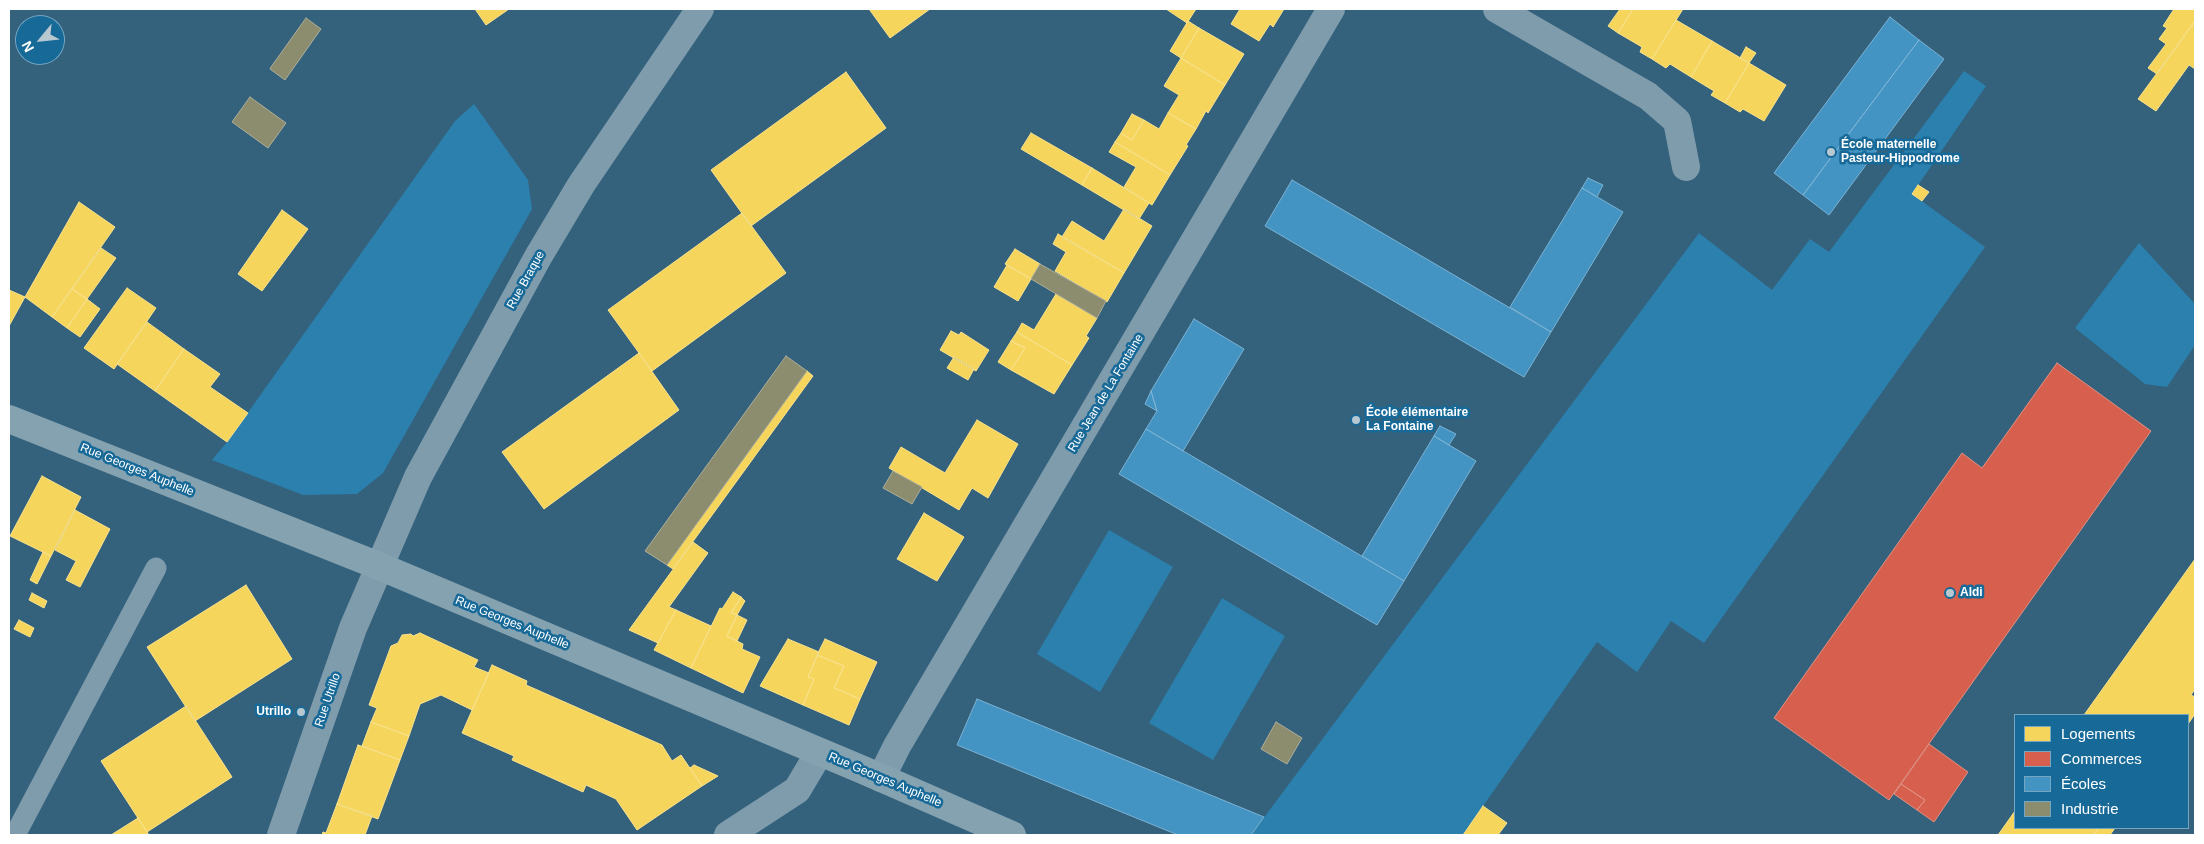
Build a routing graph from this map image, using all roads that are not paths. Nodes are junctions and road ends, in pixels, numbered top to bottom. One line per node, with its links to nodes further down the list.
1 (700, 9): 6 (street, Rue Braque)
2 (1331, 9): 9 (street, Rue Jean de La Fontaine)
3 (1497, 9): 4 (street)
4 (1686, 167)
5 (9, 419): 6 (street, Rue Georges Auphelle)
6 (379, 566): 8 (street, Rue Georges Auphelle); 11 (street, Rue Utrillo)
7 (156, 568): 10 (lane)
8 (819, 753): 9 (street, Rue Georges Auphelle); 12 (street)
9 (881, 778): 13 (street, Rue Georges Auphelle)
10 (15, 835)
11 (281, 835)
12 (728, 835)
13 (1012, 835)

